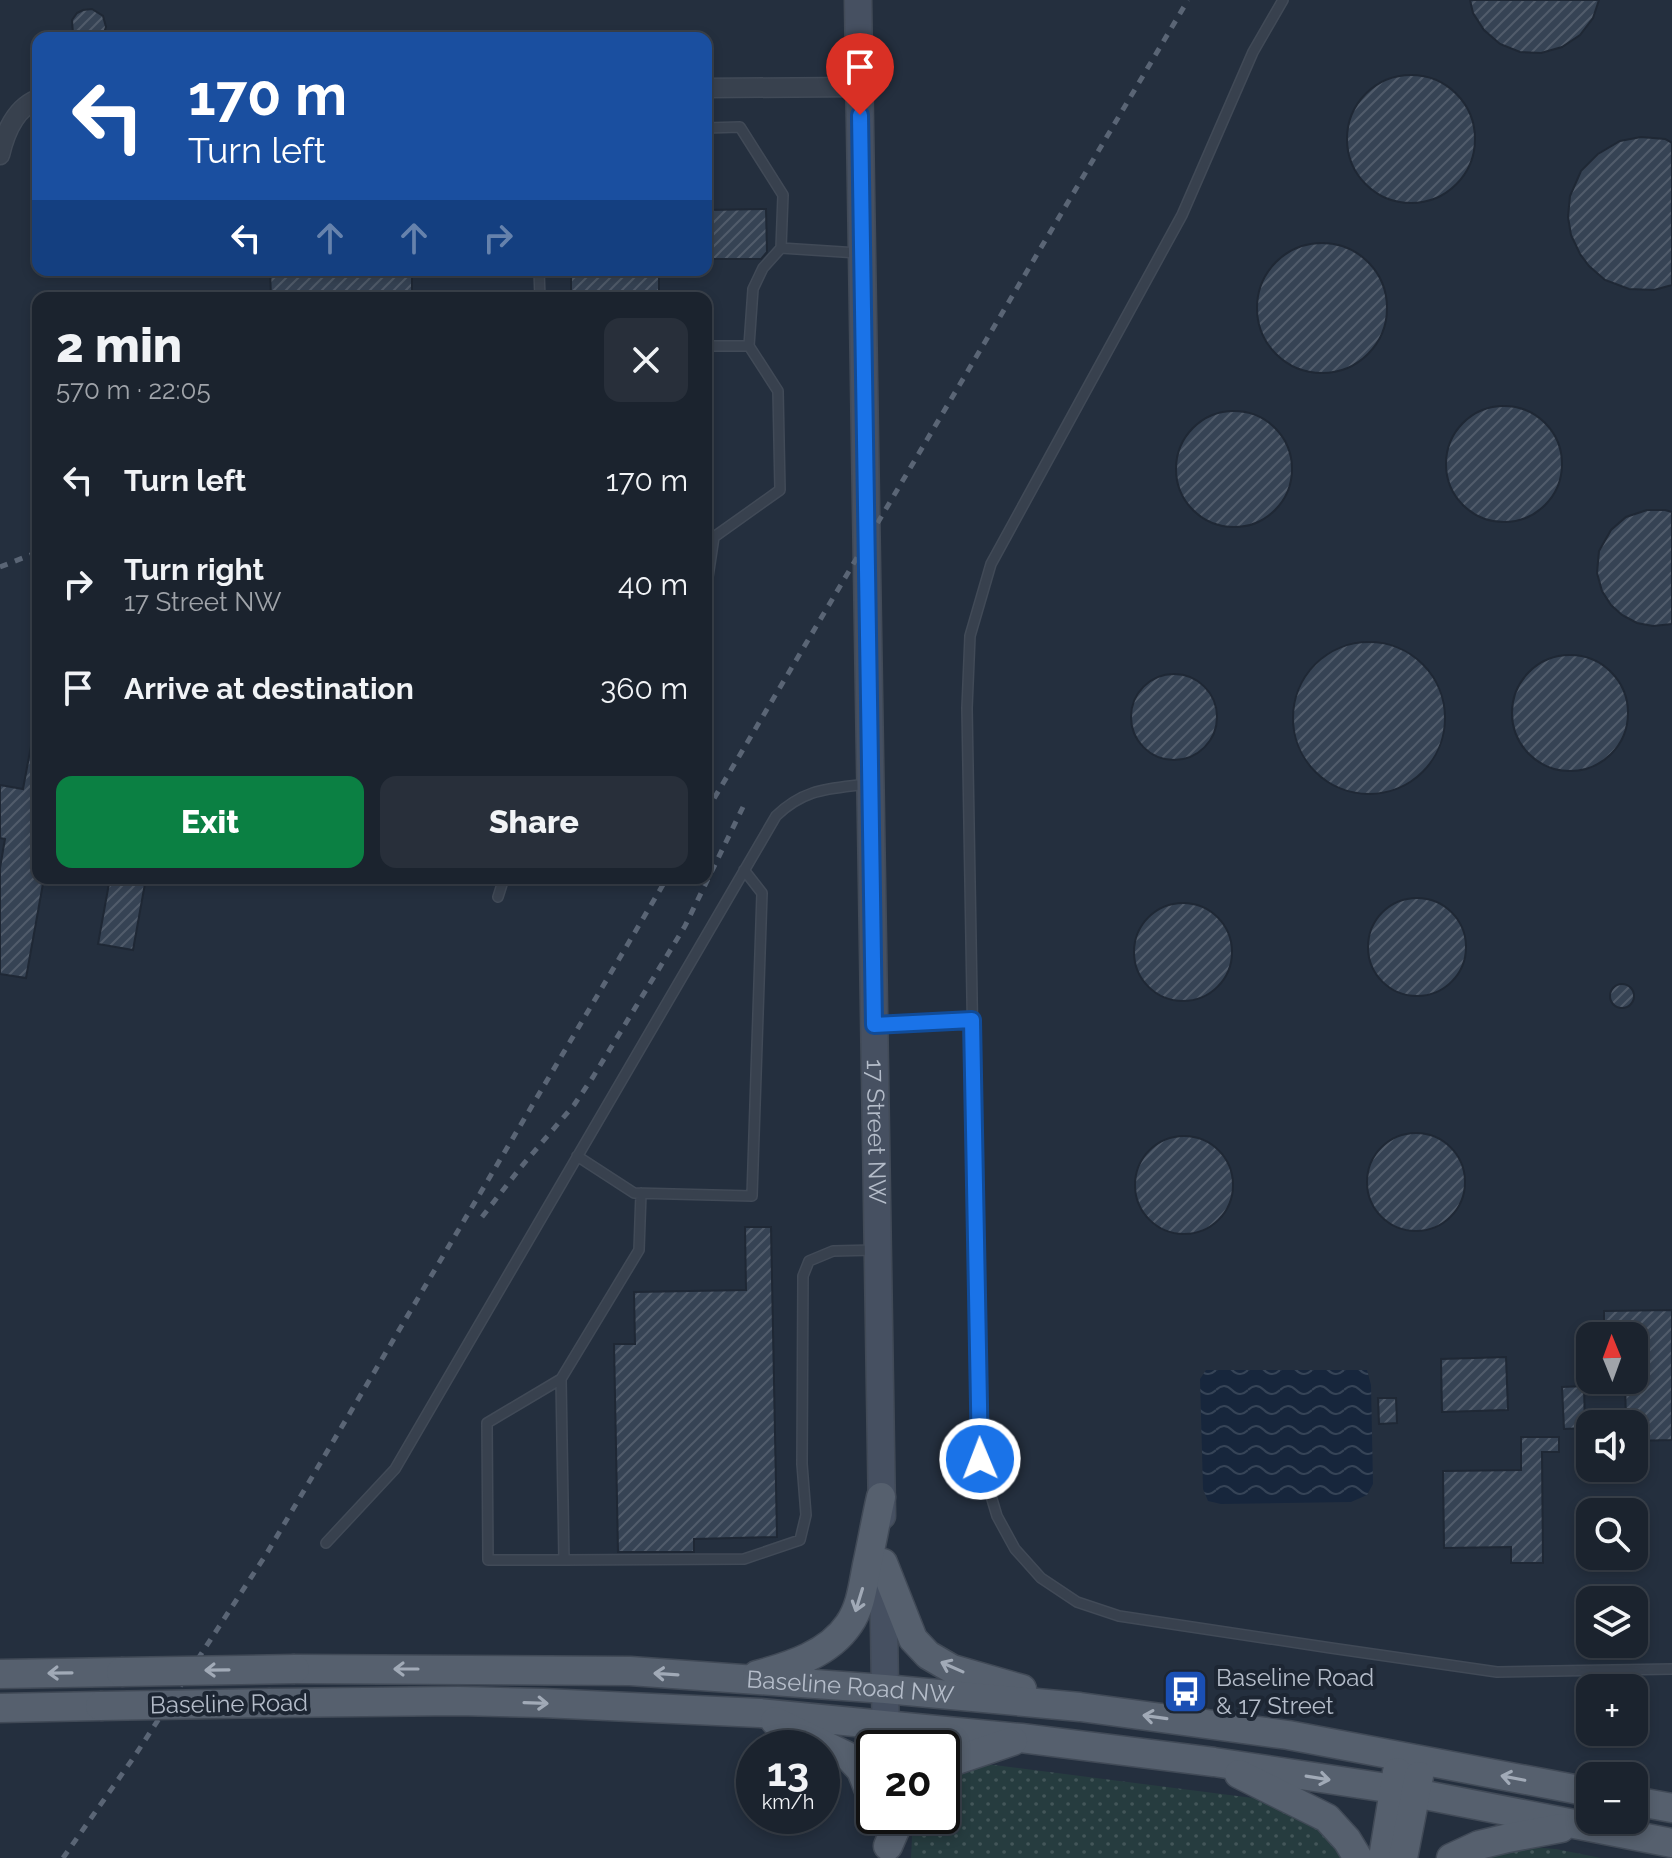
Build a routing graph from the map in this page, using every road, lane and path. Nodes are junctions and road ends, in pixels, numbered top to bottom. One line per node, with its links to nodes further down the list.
1 (858, 0): 3 (main road, 17 Street NW)
2 (1283, 0): 17 (lane)
3 (860, 87): 4 (street); 9 (main road, 17 Street NW)
4 (712, 88)
5 (32, 102): 7 (street)
6 (712, 128): 8 (lane)
7 (0, 155)
8 (781, 248): 9 (lane); 11 (lane)
9 (862, 253): 13 (main road, 17 Street NW)
10 (712, 346): 11 (lane)
11 (749, 346): 12 (lane)
12 (712, 534)
13 (870, 784): 14 (lane); 18 (main road, 17 Street NW)
14 (744, 870): 19 (lane); 20 (lane)
15 (502, 884): 16 (lane)
16 (498, 897)
17 (972, 1020): 18 (lane); 28 (lane)
18 (874, 1025): 21 (main road, 17 Street NW)
19 (577, 1156): 20 (lane); 24 (lane)
20 (641, 1193): 22 (lane)
21 (878, 1250): 23 (main road, 17 Street NW); 25 (lane)
22 (561, 1379): 25 (lane); 25 (lane)
23 (881, 1497): 26 (main road, 17 Street NW); 30 (main road, one-way to 30)
24 (326, 1543)
25 (564, 1560)
26 (883, 1563): 31 (main road); 33 (main road, one-way to 26)
27 (295, 1669): 29 (main road, Baseline Road, one-way to 29, bridge); 30 (main road, Baseline Road NW, one-way to 27)
28 (1672, 1669)
29 (0, 1674)
30 (744, 1679): 31 (main road, Baseline Road NW)
31 (885, 1689): 33 (main road, Baseline Road NW); 36 (main road)
32 (458, 1701): 34 (main road, Baseline Road, bridge); 35 (main road, Baseline Road NW, one-way to 35)
33 (1080, 1707): 40 (main road, Baseline Road NW, one-way to 33)
34 (0, 1708)
35 (760, 1713): 37 (main road, Baseline Road NW); 43 (main road)
36 (886, 1730)
37 (856, 1731)
38 (960, 1737): 39 (main road, Baseline Road NW)
39 (1021, 1738): 41 (main road); 42 (main road, Baseline Road NW)
40 (1411, 1758): 44 (main road, one-way to 40); 45 (main road)
41 (960, 1759)
42 (1214, 1762): 45 (main road, Baseline Road NW, one-way to 45); 52 (main road)
43 (856, 1765)
44 (1576, 1789)
45 (1405, 1791): 48 (main road); 53 (main road); 54 (main road)
46 (1648, 1804): 47 (main road)
47 (1672, 1808)
48 (1576, 1824)
49 (1576, 1826): 55 (main road)
50 (1626, 1834): 51 (main road)
51 (1672, 1843)
52 (1358, 1858)
53 (1383, 1858)
54 (1403, 1858)
55 (1451, 1858)

